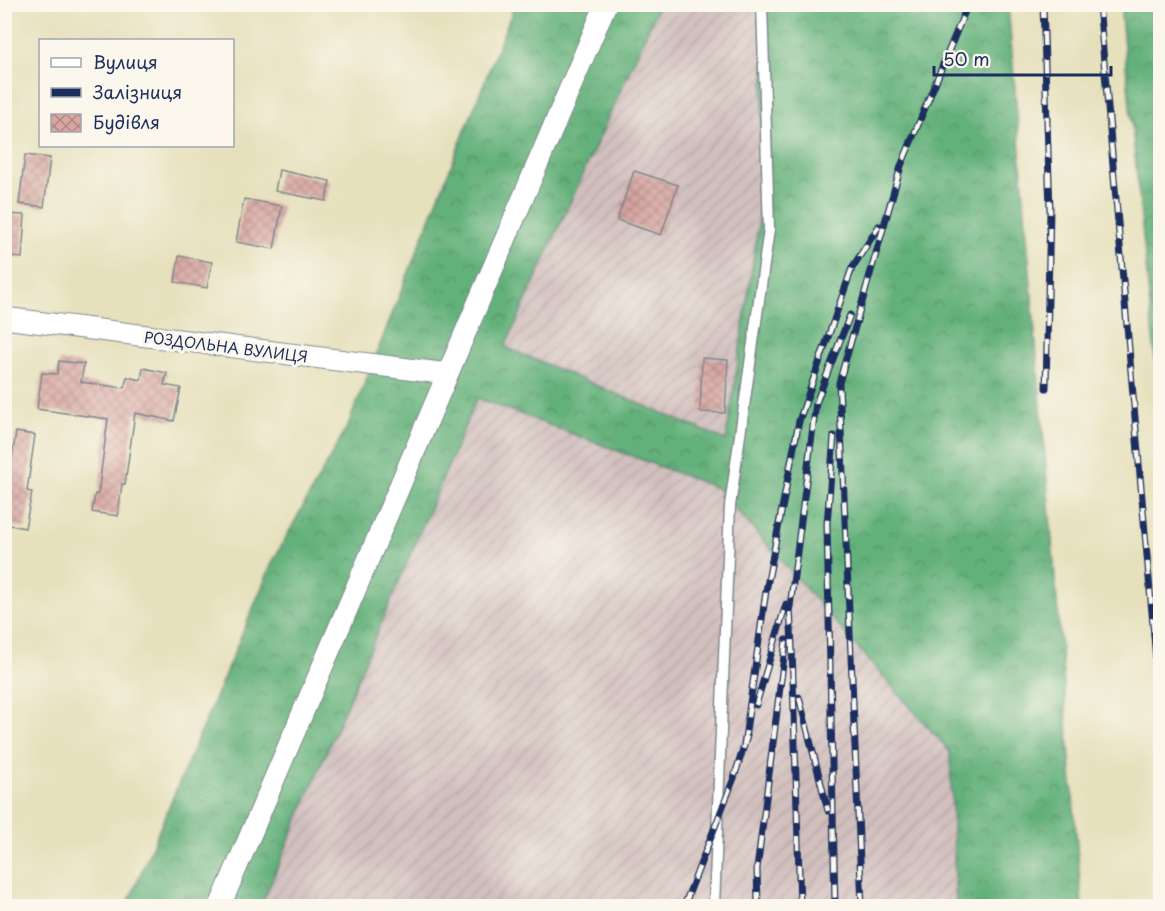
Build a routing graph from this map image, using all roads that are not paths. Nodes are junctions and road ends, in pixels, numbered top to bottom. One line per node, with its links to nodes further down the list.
1 (606, 4): 4 (street)
2 (762, 4): 6 (lane)
3 (4, 318): 4 (street, РОЗДОЛЬНА ВУЛИЦЯ)
4 (448, 374): 5 (street)
5 (220, 906)
6 (714, 906)

